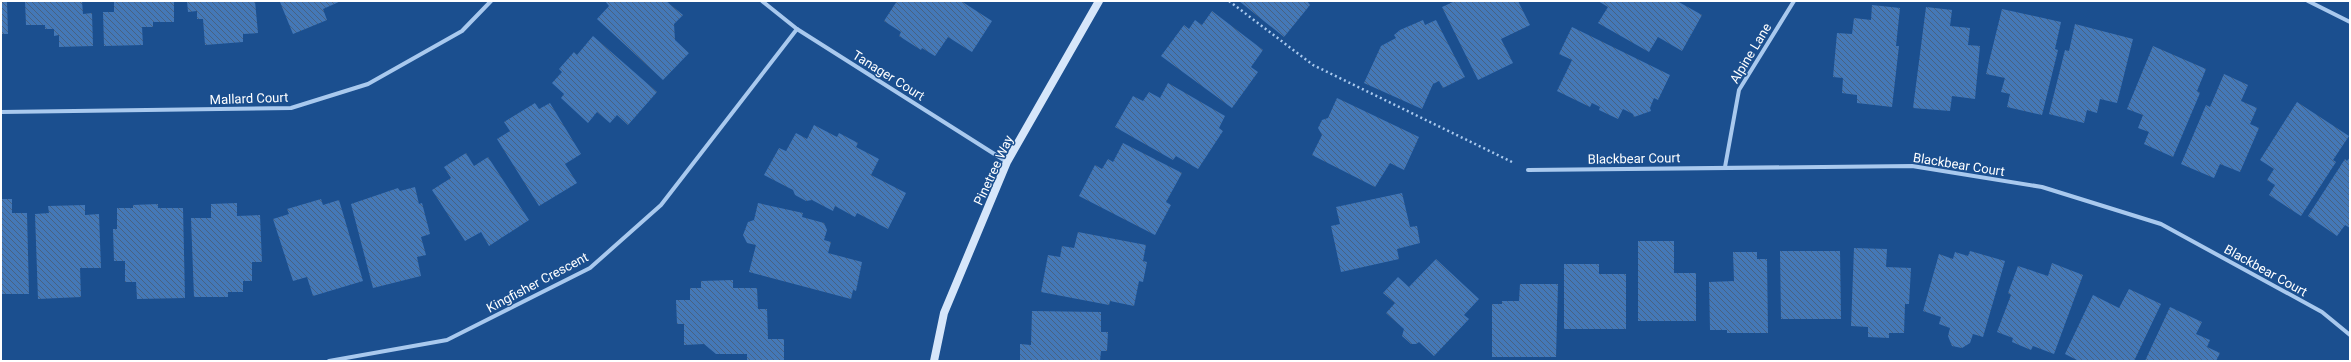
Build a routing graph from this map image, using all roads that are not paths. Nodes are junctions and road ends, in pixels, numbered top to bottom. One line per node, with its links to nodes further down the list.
1 (491, 1): 8 (street, Mallard Court)
2 (762, 1): 7 (street, Tanager Court)
3 (1099, 1): 9 (street, Pinetree Way)
4 (1794, 1): 10 (street, Alpine Lane)
5 (2308, 1): 6 (street)
6 (2350, 22)
7 (797, 29): 9 (street, Tanager Court); 13 (street, Kingfisher Crescent)
8 (1, 112)
9 (1008, 162): 14 (street, Pinetree Way)
10 (1725, 167): 11 (street, Blackbear Court); 12 (street, Blackbear Court)
11 (1528, 170)
12 (2350, 336)
13 (329, 361)
14 (934, 361)

